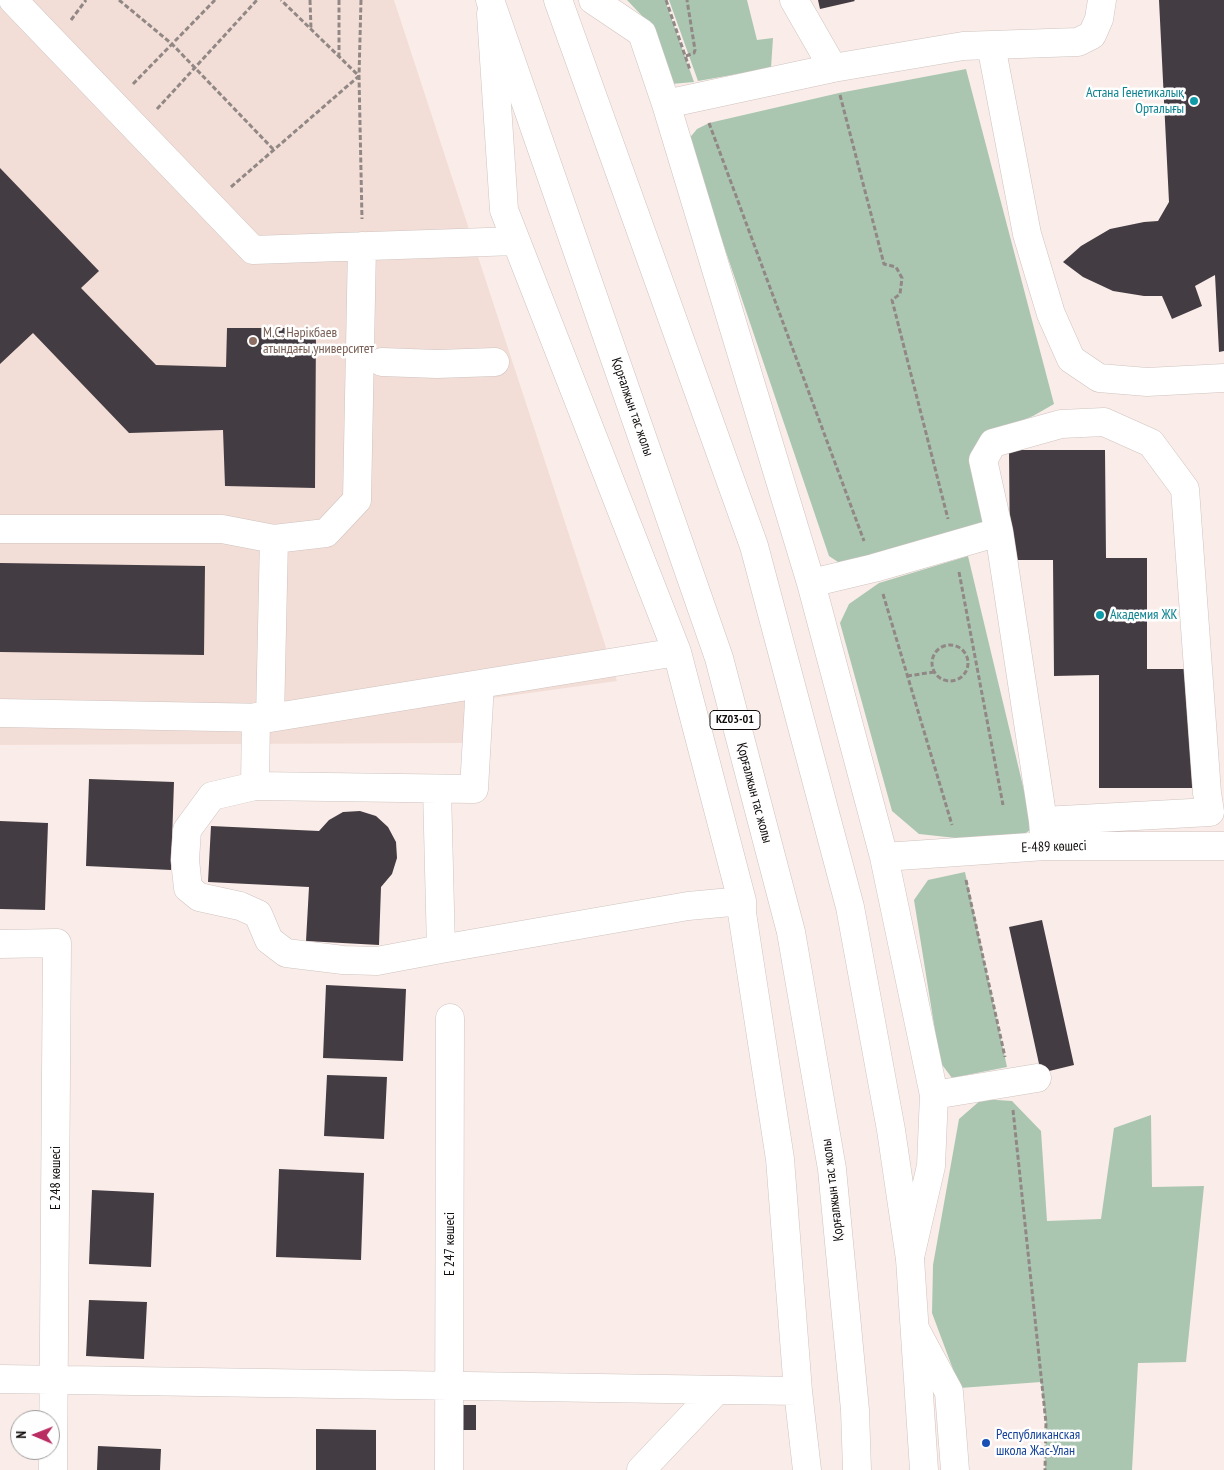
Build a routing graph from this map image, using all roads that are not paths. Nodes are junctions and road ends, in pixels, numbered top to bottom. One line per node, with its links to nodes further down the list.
1 (14, 0): 11 (street)
2 (490, 0): 10 (street); 46 (street, Қорғалжын тас жолы / KZ03-01)
3 (558, 0): 35 (street)
4 (593, 0): 9 (street)
5 (794, 0): 8 (street)
6 (1102, 0): 7 (street)
7 (991, 44): 8 (street); 14 (street)
8 (833, 68): 9 (street)
9 (666, 104): 18 (street)
10 (516, 241): 11 (street); 19 (street)
11 (362, 246): 17 (street)
12 (382, 362): 13 (street)
13 (495, 362)
14 (1224, 378)
15 (0, 529): 17 (street)
16 (999, 532): 18 (street); 25 (street); 26 (street)
17 (274, 539): 22 (street)
18 (811, 583): 28 (street)
19 (677, 652): 20 (street); 29 (street)
20 (480, 684): 22 (street); 24 (street)
21 (0, 713): 22 (street)
22 (263, 718): 23 (street)
23 (255, 786): 24 (street); 31 (street)
24 (437, 789): 31 (street)
25 (1210, 812): 26 (street); 27 (street)
26 (1044, 833): 27 (street, Е-489 көшесі); 28 (street, Е-489 көшесі)
27 (1217, 846)
28 (884, 856): 34 (street)
29 (742, 901): 31 (street); 41 (street)
30 (0, 944): 38 (street, Е 248 көшесі)
31 (441, 949)
32 (450, 1018): 39 (street, Е 247 көшесі)
33 (1024, 1079): 34 (street)
34 (934, 1095): 35 (street)
35 (910, 1259): 36 (street)
36 (914, 1329): 47 (street); 48 (street)
37 (0, 1379): 38 (street)
38 (54, 1380): 39 (street); 42 (street, Е 248 көшесі)
39 (450, 1386): 40 (street); 43 (street, Е 247 көшесі)
40 (717, 1390): 41 (street); 44 (street)
41 (798, 1391): 45 (street)
42 (53, 1470)
43 (449, 1470)
44 (641, 1470)
45 (807, 1470)
46 (857, 1470)
47 (924, 1470)
48 (955, 1470)

